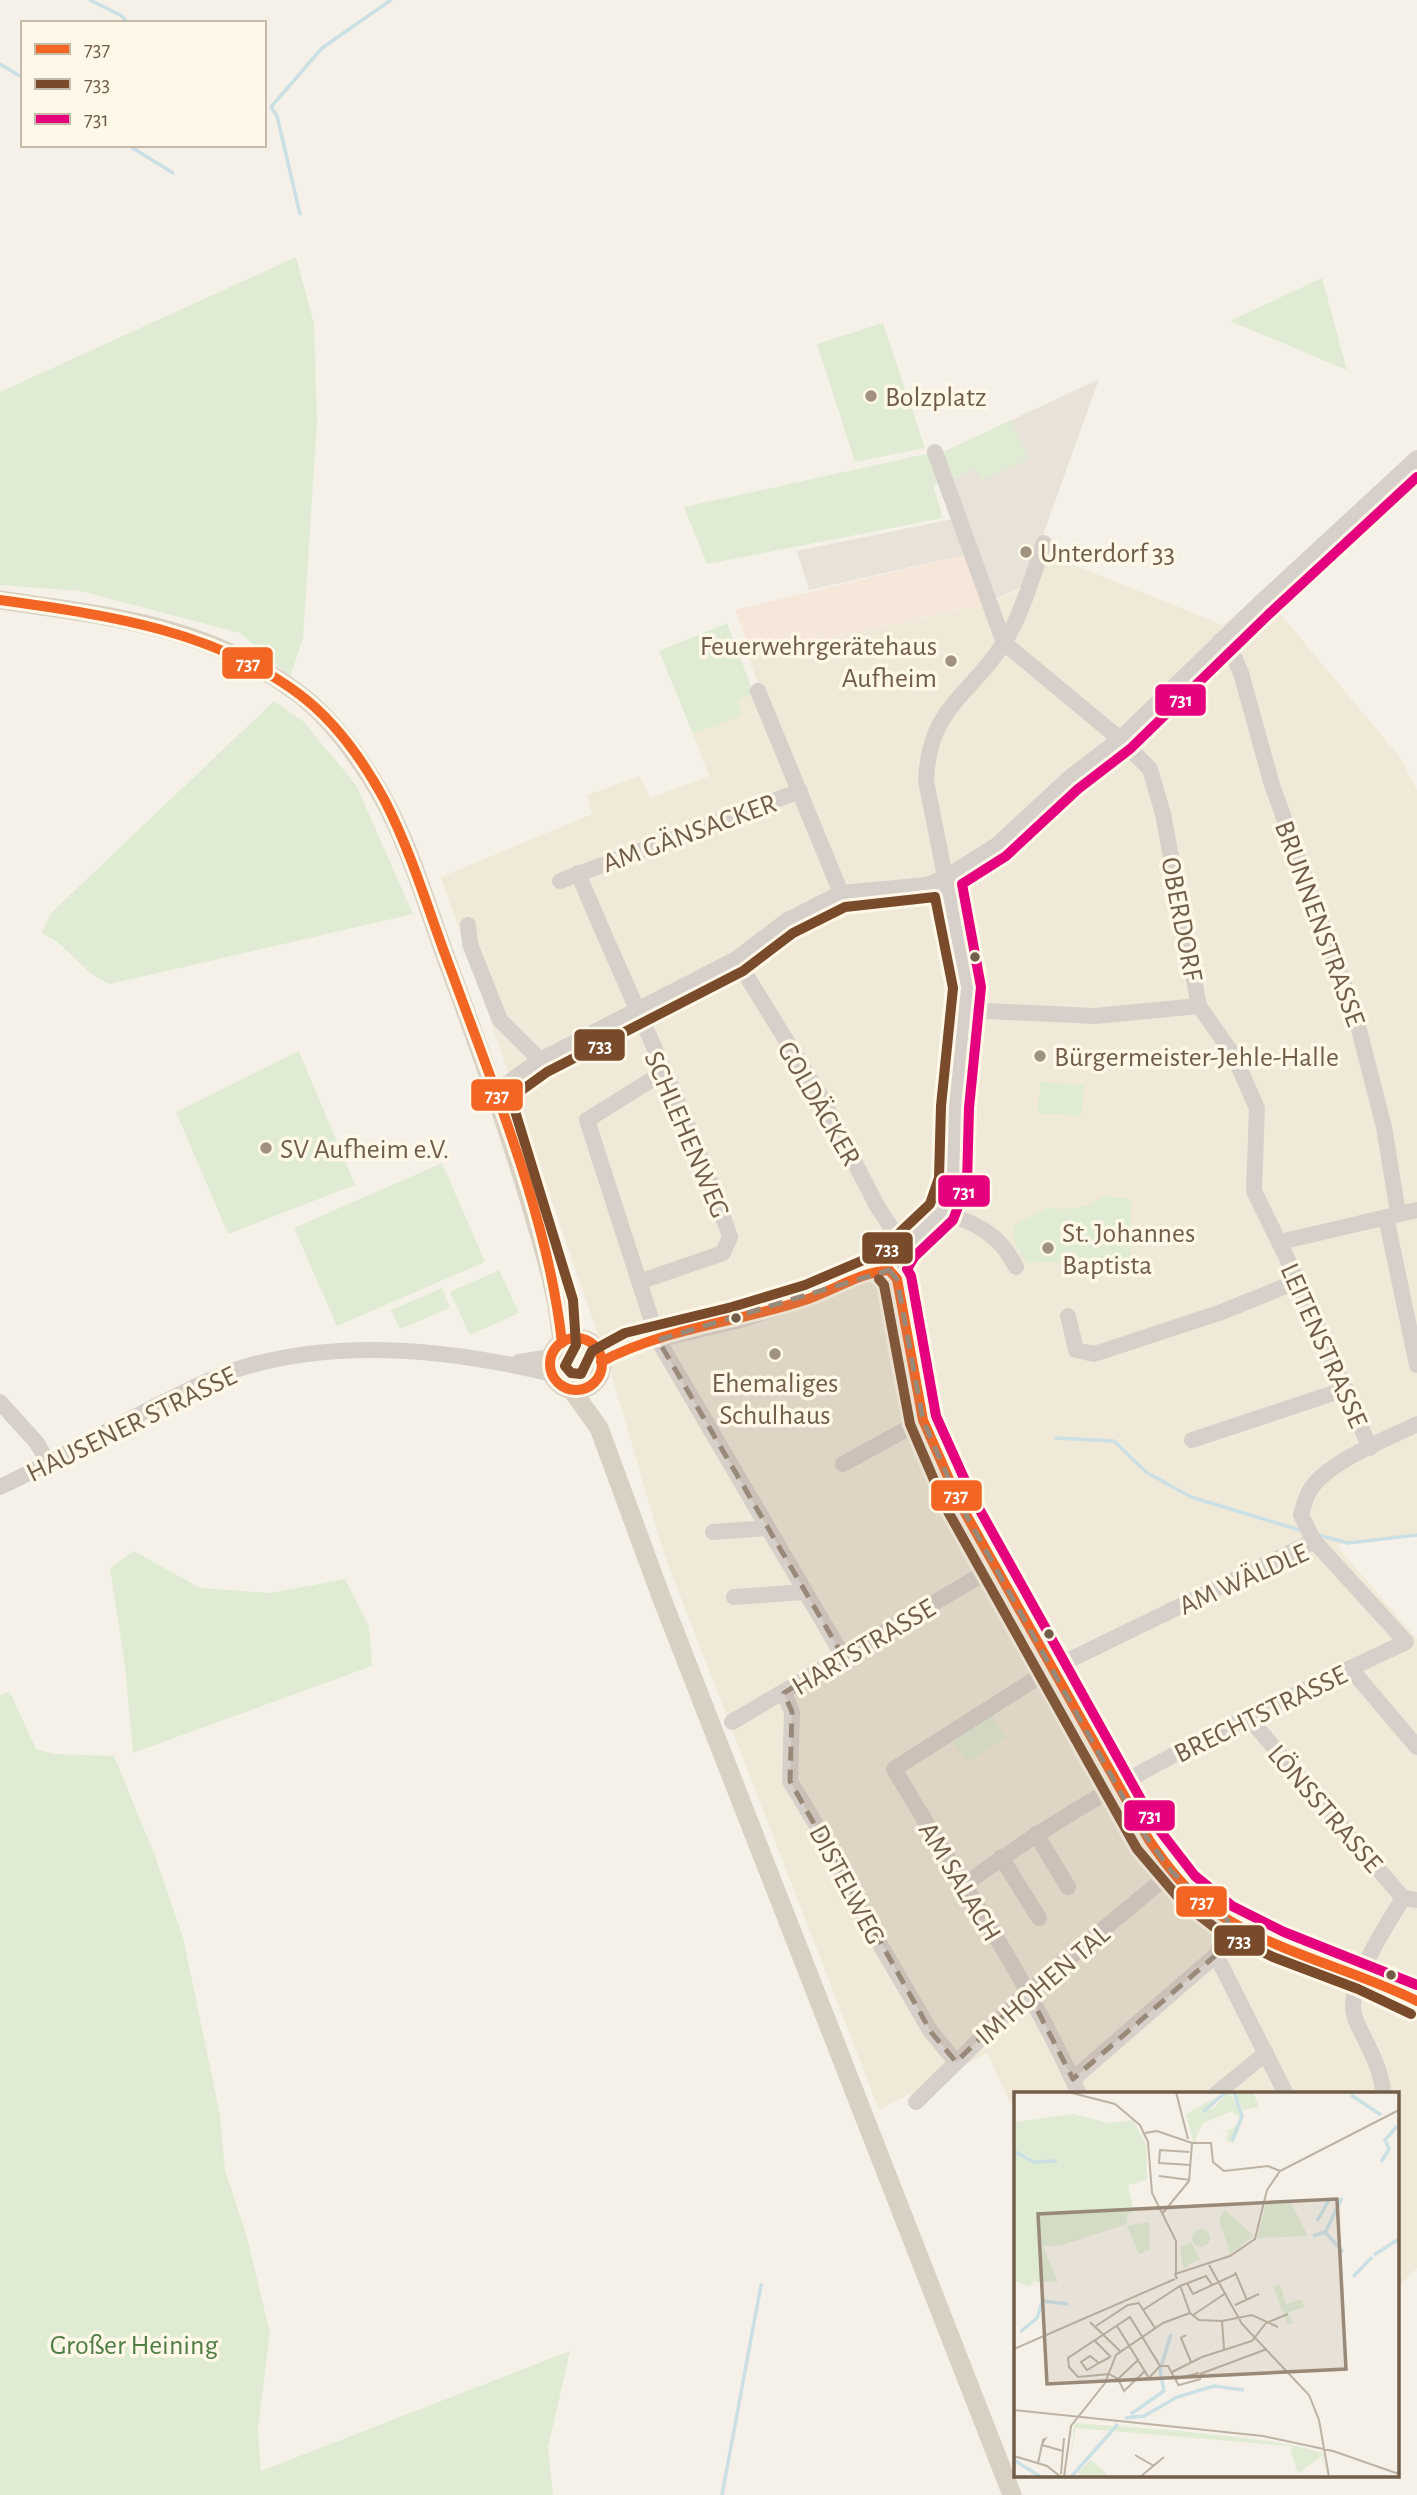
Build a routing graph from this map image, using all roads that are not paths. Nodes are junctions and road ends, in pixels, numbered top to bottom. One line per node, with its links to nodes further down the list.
1 (934, 452): 6 (street)
2 (1417, 458): 5 (street)
3 (1044, 543): 6 (street)
4 (0, 600): 21 (main road)
5 (1220, 641): 8 (street); 24 (street, BRUNNENSTRASSE)
6 (1004, 643): 8 (street, OBERDORF); 11 (street)
7 (758, 691): 9 (street)
8 (1120, 739): 11 (street); 16 (street, OBERDORF)
9 (800, 791): 10 (street, AM GÄNSACKER); 13 (street)
10 (578, 873): 12 (street, AM GÄNSACKER); 18 (street, AM GÄNSACKER)
11 (946, 877): 13 (street); 17 (street)
12 (560, 880)
13 (841, 894): 15 (street)
14 (468, 925): 19 (street)
15 (736, 959): 18 (street); 26 (street, GOLDÄCKER)
16 (1199, 1006): 17 (street); 25 (street, OBERDORF)
17 (966, 1010): 23 (street)
18 (636, 1012): 19 (street); 20 (street, SCHLEHENWEG)
19 (540, 1060): 21 (street)
20 (664, 1072): 30 (street); 30 (street, SCHLEHENWEG)
21 (495, 1092): 33 (main road)
22 (1417, 1210): 24 (street)
23 (942, 1212): 26 (street); 27 (street)
24 (1392, 1215): 25 (street); 34 (street, BRUNNENSTRASSE)
25 (1280, 1242): 29 (street, LEITENSTRASSE)
26 (904, 1247): 28 (street)
27 (1016, 1267)
28 (889, 1270): 32 (street, HAUSENER STRASSE); 39 (street)
29 (1298, 1281): 31 (street); 36 (street, LEITENSTRASSE)
30 (639, 1282): 32 (street)
31 (1068, 1316)
32 (658, 1340): 33 (street, HAUSENER STRASSE); 47 (street)
33 (574, 1353): 35 (main road); 37 (main road); 44 (street, HAUSENER STRASSE)
34 (1417, 1365)
35 (595, 1381): 37 (main road); 41 (main road)
36 (1346, 1389): 42 (street); 43 (street, LEITENSTRASSE)
37 (571, 1390): 41 (main road)
38 (0, 1402): 44 (street)
39 (923, 1420): 45 (street); 50 (street)
40 (1417, 1424): 43 (street)
41 (599, 1428): 82 (main road)
42 (1192, 1440)
43 (1370, 1448): 49 (street)
44 (49, 1464): 46 (street, HAUSENER STRASSE)
45 (844, 1464)
46 (0, 1488)
47 (767, 1528): 48 (street); 51 (street)
48 (713, 1532)
49 (1314, 1541): 53 (street, AM WÄLDLE); 56 (street, AM WÄLDLE)
50 (993, 1568): 54 (street, HARTSTRASSE); 56 (street)
51 (805, 1592): 52 (street); 54 (street)
52 (734, 1597)
53 (1406, 1642): 55 (street, BRECHTSTRASSE)
54 (843, 1656): 57 (street, HARTSTRASSE)
55 (1350, 1668): 58 (street, BRECHTSTRASSE); 60 (street)
56 (1051, 1669): 61 (street, AM WÄLDLE); 62 (street)
57 (784, 1693): 59 (street, HARTSTRASSE); 76 (street, DISTELWEG)
58 (1248, 1717): 62 (street, BRECHTSTRASSE); 68 (street, LÖNSSTRASSE)
59 (732, 1722)
60 (1417, 1747)
61 (894, 1769): 66 (street, AM SALACH)
62 (1115, 1786): 63 (street, BRECHTSTRASSE); 65 (street)
63 (1036, 1834): 64 (street, BRECHTSTRASSE); 67 (street)
64 (1001, 1857): 66 (street, BRECHTSTRASSE); 69 (street)
65 (1172, 1872): 70 (street); 73 (street, IM HOHEN TAL)
66 (963, 1886): 73 (street, AM SALACH)
67 (1068, 1887)
68 (1410, 1899): 72 (street)
69 (1039, 1918)
70 (1228, 1920): 71 (street); 72 (street)
71 (1216, 1955): 75 (street); 77 (street)
72 (1362, 1974): 74 (street); 80 (street)
73 (1028, 1992): 76 (street, IM HOHEN TAL); 77 (street, AM SALACH)
74 (1417, 2001)
75 (1266, 2053): 78 (street); 79 (street)
76 (956, 2062): 81 (street, IM HOHEN TAL)
77 (1076, 2087)
78 (1218, 2092)
79 (1285, 2092)
80 (1383, 2092)
81 (916, 2102)
82 (1013, 2495)

